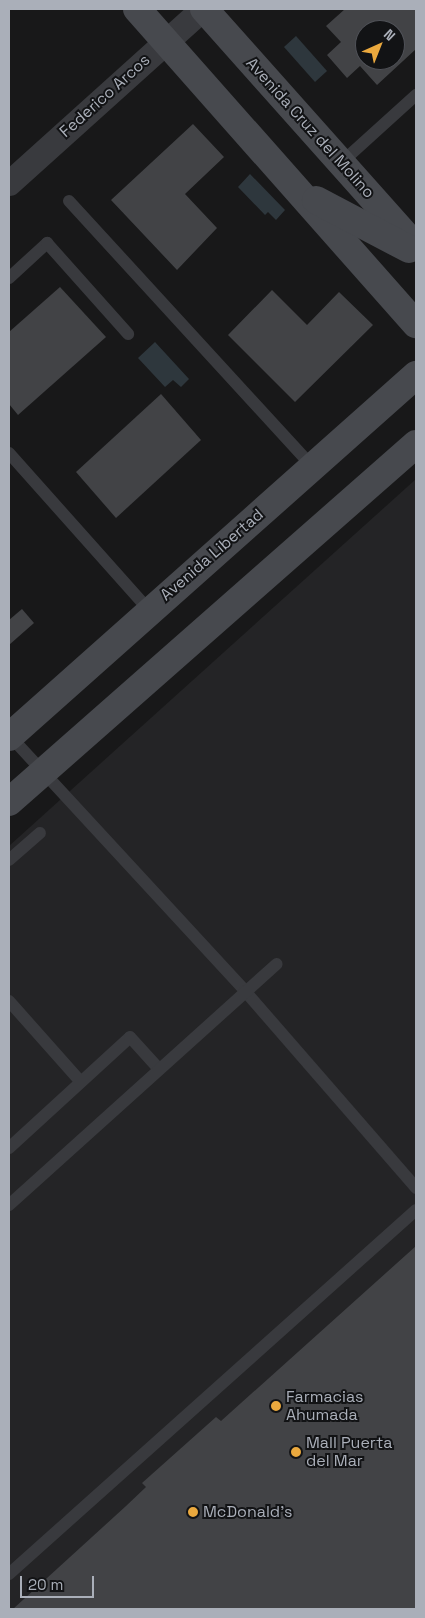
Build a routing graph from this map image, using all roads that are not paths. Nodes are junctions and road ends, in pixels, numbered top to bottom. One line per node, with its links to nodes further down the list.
1 (137, 9): 3 (street, Avenida Cruz del Molino)
2 (203, 9): 3 (street, Federico Arcos); 5 (street, Avenida Cruz del Molino)
3 (166, 42): 6 (street, Federico Arcos); 7 (street, Avenida Cruz del Molino)
4 (416, 95): 5 (lane)
5 (342, 162): 9 (street, Avenida Cruz del Molino)
6 (9, 182)
7 (292, 184): 10 (street, Avenida Cruz del Molino); 12 (street, Avenida Cruz del Molino)
8 (69, 202): 17 (lane)
9 (416, 247)
10 (416, 253)
11 (9, 278): 13 (lane)
12 (416, 324)
13 (128, 334)
14 (416, 375): 17 (street, Avenida Libertad)
15 (416, 444): 20 (street)
16 (9, 453): 18 (lane)
17 (312, 466): 18 (street, Avenida Libertad)
18 (149, 610): 19 (street, Avenida Libertad)
19 (9, 737): 20 (lane)
20 (43, 772): 21 (street); 25 (lane)
21 (9, 802)
22 (40, 833): 23 (lane)
23 (9, 860)
24 (277, 964): 25 (lane)
25 (245, 991): 27 (lane); 30 (lane)
26 (9, 1001): 28 (lane)
27 (159, 1069): 28 (lane); 31 (lane)
28 (81, 1082): 29 (lane)
29 (9, 1148)
30 (416, 1188)
31 (9, 1205)
32 (416, 1210): 33 (lane)
33 (9, 1574)

